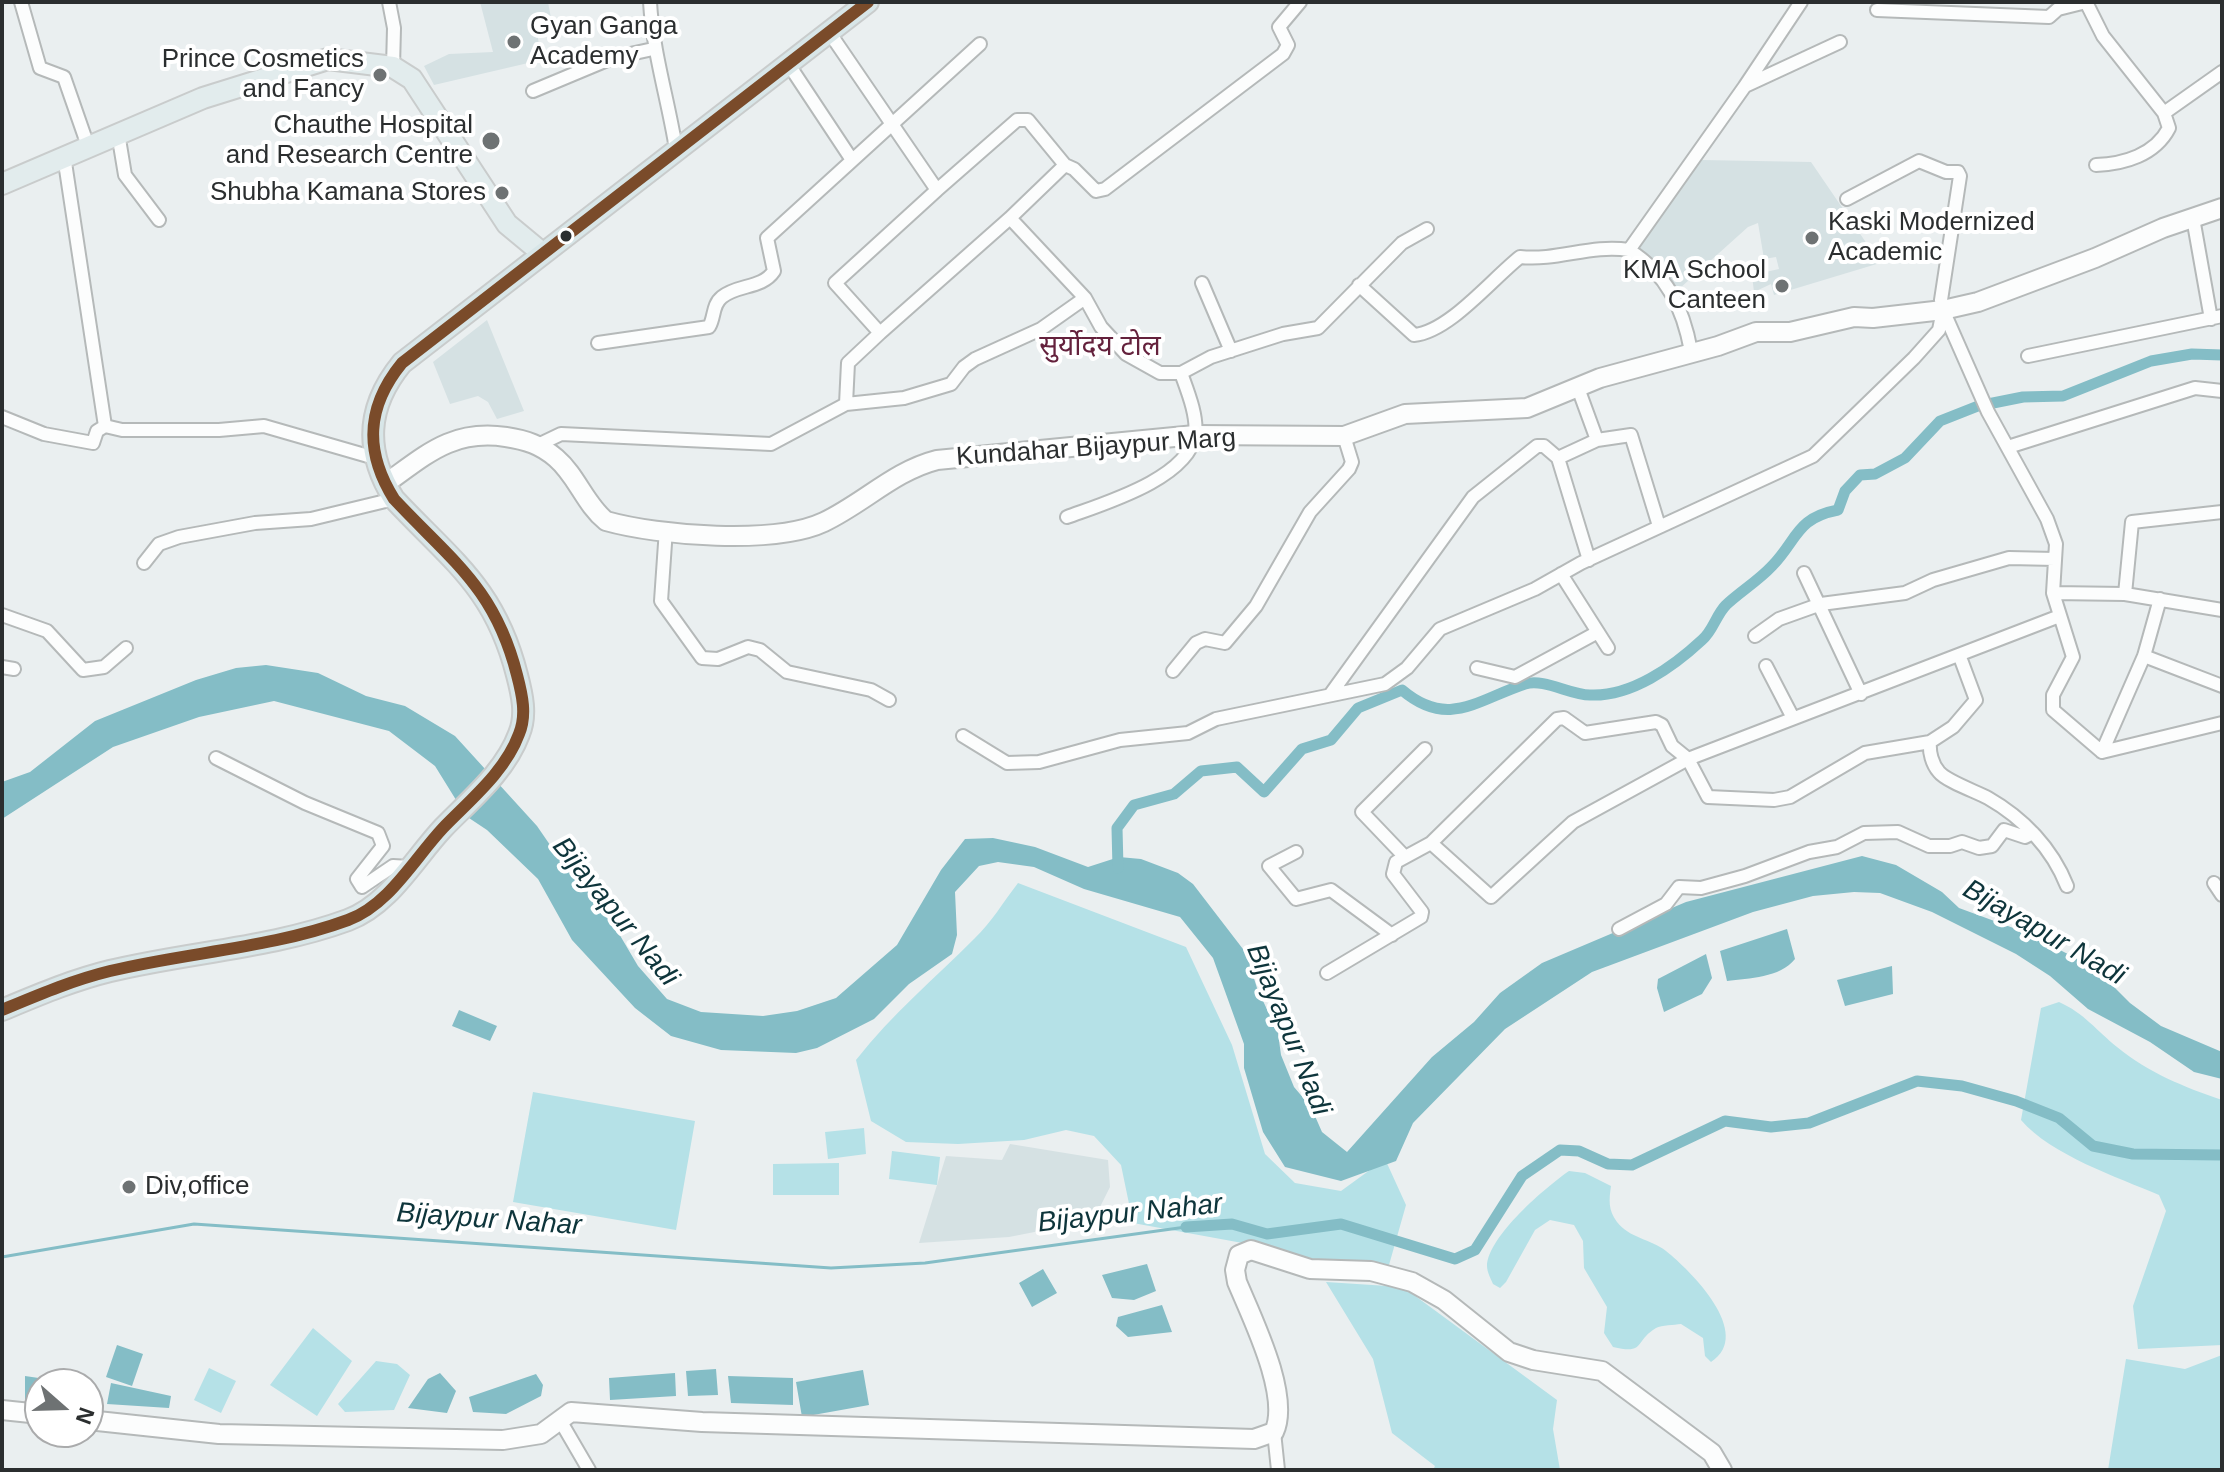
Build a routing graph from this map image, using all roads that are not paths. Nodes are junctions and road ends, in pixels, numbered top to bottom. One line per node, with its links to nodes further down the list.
1 (21, 2): 21 (street)
2 (389, 2): 14 (street)
3 (650, 2): 12 (street)
4 (868, 2): 9 (highway)
5 (1300, 2): 25 (street)
6 (1801, 2): 16 (street)
7 (2057, 5): 8 (street); 18 (street)
8 (1877, 10)
9 (829, 32): 13 (highway); 19 (street)
10 (1840, 42): 16 (street)
11 (980, 44): 19 (street)
12 (653, 49): 17 (street); 22 (street)
13 (789, 65): 22 (highway); 24 (street)
14 (393, 67): 20 (main road); 36 (main road)
15 (2222, 72): 18 (street)
16 (1745, 86): 35 (street)
17 (533, 91)
18 (2164, 113): 26 (street)
19 (893, 123): 24 (street); 28 (street)
20 (118, 133): 21 (main road); 33 (street)
21 (88, 146): 23 (main road)
22 (676, 149): 36 (highway)
23 (64, 156): 27 (main road); 52 (street)
24 (852, 160): 43 (street)
25 (1065, 165): 28 (street); 31 (street)
26 (2096, 165)
27 (2, 184)
28 (937, 190): 42 (street)
29 (1847, 199): 40 (street)
30 (2222, 208): 32 (main road, Kundahar Bijaypur Marg)
31 (1010, 218): 39 (street); 42 (street)
32 (2193, 218): 40 (main road, Kundahar Bijaypur Marg); 41 (street)
33 (159, 220)
34 (1427, 229): 38 (street)
35 (1629, 250): 38 (street); 45 (street)
36 (542, 253): 58 (highway)
37 (1202, 283): 44 (street)
38 (1359, 285): 44 (street)
39 (1085, 298): 47 (street); 50 (street)
40 (1943, 310): 45 (main road, Kundahar Bijaypur Marg); 57 (street); 63 (street)
41 (2216, 317): 46 (street)
42 (880, 333): 50 (street)
43 (598, 343)
44 (1231, 351): 47 (street)
45 (1691, 351): 48 (main road, Kundahar Bijaypur Marg)
46 (2028, 356)
47 (1181, 373): 53 (street)
48 (1578, 388): 54 (main road, Kundahar Bijaypur Marg); 55 (street)
49 (2222, 391): 57 (street)
50 (846, 404): 56 (street)
51 (2, 417): 52 (street)
52 (105, 426): 58 (street)
53 (1195, 435): 54 (main road, Kundahar Bijaypur Marg); 62 (street); 64 (main road, Kundahar Bijaypur Marg)
54 (1344, 436): 85 (street)
55 (1597, 440): 59 (street); 63 (street)
56 (538, 445): 60 (main road, Kundahar Bijaypur Marg); 64 (main road, Kundahar Bijaypur Marg)
57 (2008, 447): 65 (street)
58 (375, 458): 60 (highway)
59 (1558, 458): 66 (street); 88 (street)
60 (390, 492): 67 (street); 102 (highway)
61 (2222, 512): 71 (street)
62 (1067, 517)
63 (1659, 526): 66 (street)
64 (666, 529): 89 (street)
65 (2055, 559): 70 (street); 73 (street)
66 (1589, 560): 69 (street)
67 (144, 563)
68 (1804, 573): 73 (street)
69 (1561, 574): 77 (street); 88 (street)
70 (2053, 593): 71 (street); 76 (street)
71 (2125, 594): 72 (street)
72 (2160, 599): 74 (street); 81 (street)
73 (1821, 604): 78 (street); 87 (street)
74 (2222, 610)
75 (2, 615): 79 (street)
76 (2057, 617): 82 (street); 95 (street)
77 (1598, 632): 80 (street); 84 (street)
78 (1755, 636)
79 (126, 648)
80 (1608, 648)
81 (2144, 656): 86 (street); 95 (street)
82 (1960, 657): 87 (street); 93 (street)
83 (1766, 666): 90 (street)
84 (1477, 668)
85 (1173, 671)
86 (2222, 686)
87 (1861, 694): 90 (street)
88 (1330, 695): 92 (street)
89 (889, 700)
90 (1793, 718): 97 (street)
91 (2222, 723): 95 (street)
92 (963, 736)
93 (1930, 742): 97 (street); 98 (street)
94 (1425, 749): 101 (street)
95 (2102, 752)
96 (216, 758): 102 (street)
97 (1688, 759): 99 (street); 99 (street)
98 (2033, 833): 104 (street); 106 (street)
99 (1431, 843): 101 (street)
100 (1296, 852): 107 (street)
101 (1405, 857): 107 (street)
102 (410, 867): 109 (highway)
103 (2214, 883): 105 (street)
104 (2067, 886)
105 (2222, 895)
106 (1619, 929)
107 (1392, 935): 108 (street)
108 (1327, 973)
109 (2, 1010)
110 (2, 1410): 111 (main road)
111 (24, 1412)
112 (104, 1422): 113 (main road)
113 (561, 1422): 114 (main road); 115 (street)
114 (1274, 1432): 116 (street); 117 (main road)
115 (589, 1470)
116 (1278, 1470)
117 (1722, 1470)

